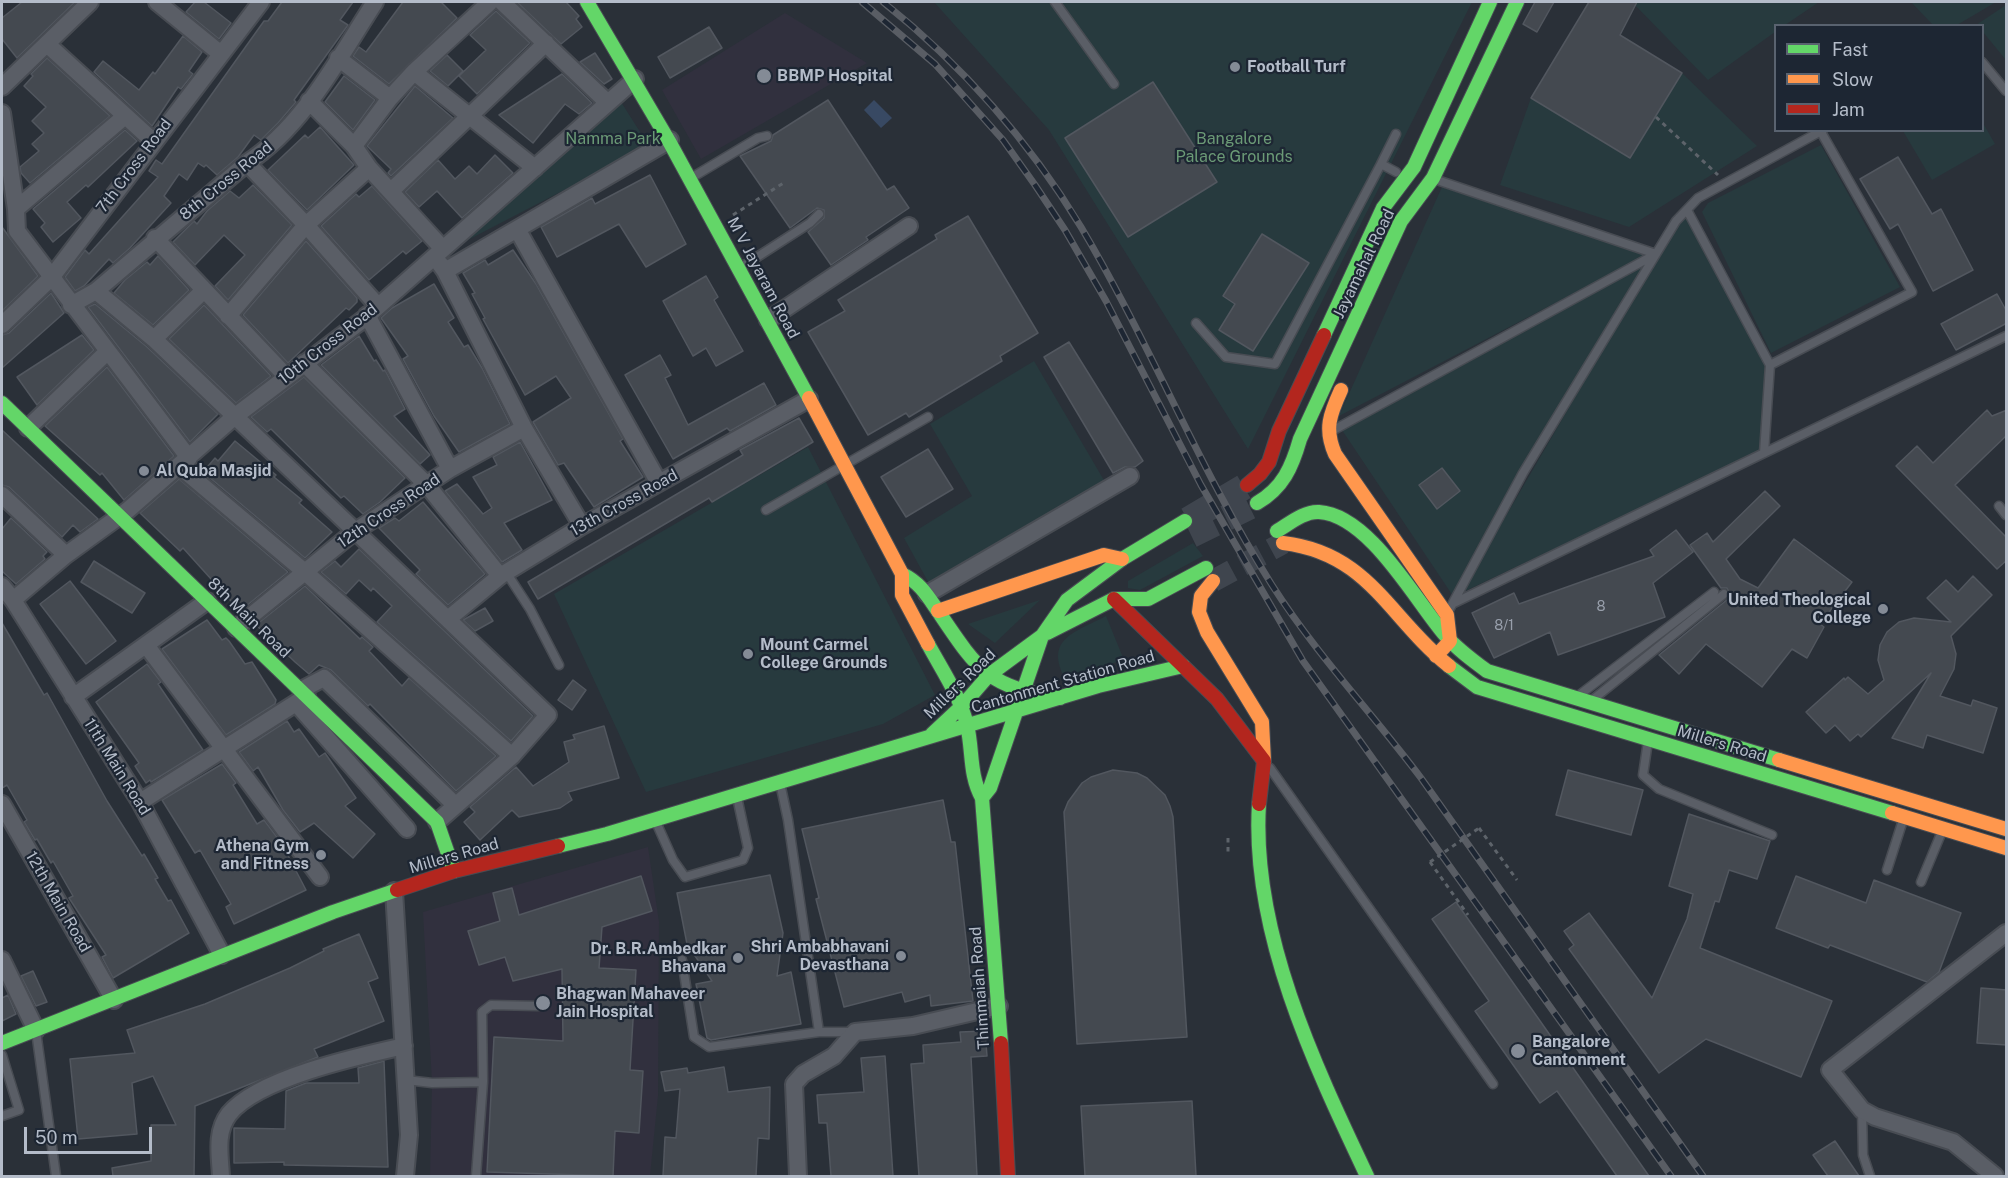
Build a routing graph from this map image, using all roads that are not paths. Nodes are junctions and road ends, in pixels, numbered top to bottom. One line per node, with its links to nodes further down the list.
1 (90, 2): 12 (street)
2 (157, 2): 13 (street)
3 (261, 2): 13 (street, 7th Cross Road)
4 (375, 2): 14 (street, 8th Cross Road)
5 (490, 2): 16 (street)
6 (502, 2): 11 (street)
7 (587, 2): 17 (street, M V Jayaram Road)
8 (1055, 2): 18 (lane)
9 (1490, 2): 84 (street, Jayamahal Road)
10 (1517, 2): 40 (street, Jayamahal Road)
11 (546, 43): 23 (street); 26 (street)
12 (48, 45): 19 (street); 25 (street)
13 (221, 54): 32 (street, 7th Cross Road)
14 (338, 58): 21 (street); 22 (street, 8th Cross Road)
15 (1984, 63): 20 (lane)
16 (414, 72): 21 (street); 26 (street)
17 (635, 79): 23 (street, 10th Cross Road); 31 (street, M V Jayaram Road)
18 (1114, 84)
19 (2, 87)
20 (2007, 91)
21 (390, 98): 33 (street)
22 (309, 101): 33 (street); 34 (street, 8th Cross Road)
23 (608, 103): 37 (street, 10th Cross Road)
24 (2, 113): 42 (street)
25 (124, 117): 32 (street); 42 (street)
26 (469, 118): 37 (street); 41 (street)
27 (1820, 132): 43 (lane)
28 (1823, 132): 67 (lane)
29 (1396, 134): 35 (lane)
30 (767, 136): 39 (lane)
31 (670, 140): 39 (street, M V Jayaram Road); 48 (street)
32 (153, 141): 54 (street, 7th Cross Road)
33 (354, 146): 36 (street)
34 (247, 163): 45 (street); 49 (street, 8th Cross Road)
35 (1381, 164): 38 (lane); 61 (lane)
36 (369, 168): 41 (street); 45 (street)
37 (535, 168): 50 (street, 10th Cross Road)
38 (1396, 172)
39 (690, 178): 52 (street, M V Jayaram Road)
40 (1433, 178): 47 (street); 51 (lane); 86 (street, Jayamahal Road)
41 (392, 191): 50 (street)
42 (16, 209): 54 (street)
43 (1687, 210): 51 (lane); 67 (lane)
44 (819, 214): 52 (lane)
45 (306, 225): 58 (street); 59 (street)
46 (909, 226): 60 (street)
47 (1416, 228)
48 (517, 229): 53 (street); 82 (street)
49 (154, 238): 55 (street); 56 (street, 8th Cross Road)
50 (439, 252): 53 (street); 58 (street, 10th Cross Road)
51 (1656, 254): 76 (lane); 108 (lane)
52 (740, 268): 60 (street, M V Jayaram Road)
53 (445, 271): 75 (street)
54 (51, 278): 57 (street); 62 (street, 7th Cross Road)
55 (204, 290): 59 (street); 64 (street)
56 (96, 291): 57 (street, 8th Cross Road); 64 (street)
57 (71, 304): 65 (street)
58 (373, 311): 66 (street, 10th Cross Road); 80 (street)
59 (228, 316): 68 (street)
60 (768, 320): 70 (street, M V Jayaram Road)
61 (1196, 323)
62 (2, 325)
63 (2007, 336): 77 (lane)
64 (154, 339): 72 (street)
65 (107, 352): 74 (street); 78 (street)
66 (304, 363): 68 (street, 10th Cross Road); 83 (street)
67 (1770, 365): 77 (lane)
68 (286, 376): 72 (street, 10th Cross Road)
69 (1347, 377): 76 (street)
70 (809, 399): 79 (street, M V Jayaram Road); 82 (street, 13th Cross Road)
71 (2, 403): 74 (street, 8th Main Road)
72 (234, 417): 78 (street, 10th Cross Road); 93 (street)
73 (928, 417): 79 (lane)
74 (28, 428): 90 (street, 8th Main Road)
75 (524, 428): 80 (street, 12th Cross Road); 92 (street)
76 (1325, 435): 108 (street)
77 (1764, 453): 108 (lane)
78 (184, 462): 90 (street, 10th Cross Road); 97 (street)
79 (844, 465): 88 (lane); 99 (street, M V Jayaram Road)
80 (450, 469): 83 (street, 12th Cross Road)
81 (1130, 476): 104 (street)
82 (659, 483): 92 (street, 13th Cross Road)
83 (428, 485): 93 (street, 12th Cross Road); 98 (street)
84 (1247, 485)
85 (2, 495): 94 (street)
86 (1257, 503)
87 (1999, 506): 89 (lane)
88 (766, 510)
89 (2007, 515)
90 (120, 517): 94 (street, 10th Cross Road); 107 (street, 8th Main Road)
91 (1185, 521): 95 (street, Millers Road)
92 (582, 526): 98 (street, 13th Cross Road)
93 (354, 532): 97 (street, 12th Cross Road); 110 (street)
94 (66, 555): 102 (street, 10th Cross Road)
95 (1122, 559): 109 (street); 112 (street, Millers Road)
96 (1206, 568): 106 (street)
97 (305, 572): 111 (street, 12th Cross Road); 132 (street)
98 (503, 574): 110 (street, 13th Cross Road); 116 (lane)
99 (903, 574): 104 (street, M V Jayaram Road); 125 (street, M V Jayaram Road)
100 (1213, 581): 133 (street)
101 (1119, 583): 106 (street)
102 (5, 591): 121 (street, 11th Main Road)
103 (1714, 591): 123 (lane)
104 (927, 594): 109 (street, M V Jayaram Road)
105 (1724, 594): 124 (lane)
106 (1114, 599): 112 (street); 117 (street)
107 (207, 601): 111 (street, 8th Main Road); 114 (street)
108 (1450, 609): 113 (street)
109 (938, 611): 118 (street, M V Jayaram Road)
110 (448, 619): 132 (street)
111 (236, 628): 120 (street, 8th Main Road)
112 (1042, 636): 118 (street, Millers Road); 119 (street)
113 (1450, 641): 115 (street); 115 (street, Millers Road); 123 (street, Millers Road)
114 (146, 645): 121 (street); 131 (street)
115 (1436, 656): 130 (street, Millers Road)
116 (559, 665)
117 (1183, 666): 122 (street, Cantonment Station Road); 133 (street)
118 (989, 675): 119 (street, M V Jayaram Road); 125 (street, Millers Road)
119 (1023, 692): 122 (street, M V Jayaram Road); 126 (street)
120 (301, 696): 131 (street); 137 (street); 142 (street, 8th Main Road); 145 (street)
121 (73, 697): 138 (street, 11th Main Road)
122 (1060, 698): 126 (street, Cantonment Station Road)
123 (1575, 698): 124 (street, Millers Road)
124 (1590, 702): 127 (street, Millers Road)
125 (962, 706): 128 (street, M V Jayaram Road); 129 (street, Millers Road)
126 (1017, 712): 128 (street, Cantonment Station Road); 136 (street)
127 (1652, 721): 130 (lane); 144 (street, Millers Road)
128 (968, 727): 129 (street, Millers Road); 136 (street, Thimmaiah Road)
129 (927, 739): 134 (street, Millers Road)
130 (1648, 739): 140 (street, Millers Road); 146 (lane)
131 (224, 750): 138 (street); 150 (street)
132 (512, 756): 142 (street)
133 (1264, 760): 168 (lane); 177 (street)
134 (779, 782): 135 (street, Millers Road); 161 (lane)
135 (736, 794): 141 (street, Millers Road); 141 (lane)
136 (982, 798): 159 (street, Thimmaiah Road)
137 (450, 800)
138 (140, 802): 154 (street, 11th Main Road)
139 (2, 804): 157 (street, 12th Main Road)
140 (1904, 816): 143 (street, Millers Road); 148 (lane)
141 (655, 819): 149 (street, Millers Road)
142 (437, 822): 149 (street, 8th Main Road)
143 (1943, 828): 147 (street, Millers Road); 151 (lane)
144 (2007, 829)
145 (407, 830)
146 (1772, 835)
147 (2007, 848)
148 (1887, 870)
149 (454, 871): 152 (street, Millers Road)
150 (320, 877)
151 (1921, 882)
152 (394, 891): 154 (street, Millers Road); 164 (street)
153 (2007, 933): 169 (street)
154 (222, 955): 157 (street, Millers Road)
155 (2, 960): 160 (street)
156 (682, 960): 161 (lane)
157 (114, 1000): 160 (street, Millers Road)
158 (538, 1006): 167 (lane)
159 (999, 1006): 162 (street); 176 (street, Thimmaiah Road)
160 (36, 1030): 163 (street, Millers Road); 171 (lane)
161 (819, 1032): 162 (lane)
162 (855, 1032): 175 (street)
163 (2, 1043)
164 (404, 1046): 166 (street); 172 (street)
165 (2, 1055): 170 (lane)
166 (406, 1080): 167 (lane); 173 (street)
167 (483, 1082): 174 (lane)
168 (1493, 1084)
169 (1862, 1110): 178 (lane); 179 (street)
170 (2, 1116)
171 (56, 1176)
172 (221, 1176)
173 (405, 1176)
174 (476, 1176)
175 (798, 1176)
176 (1008, 1176)
177 (1367, 1176)
178 (1870, 1176)
179 (1995, 1176)

